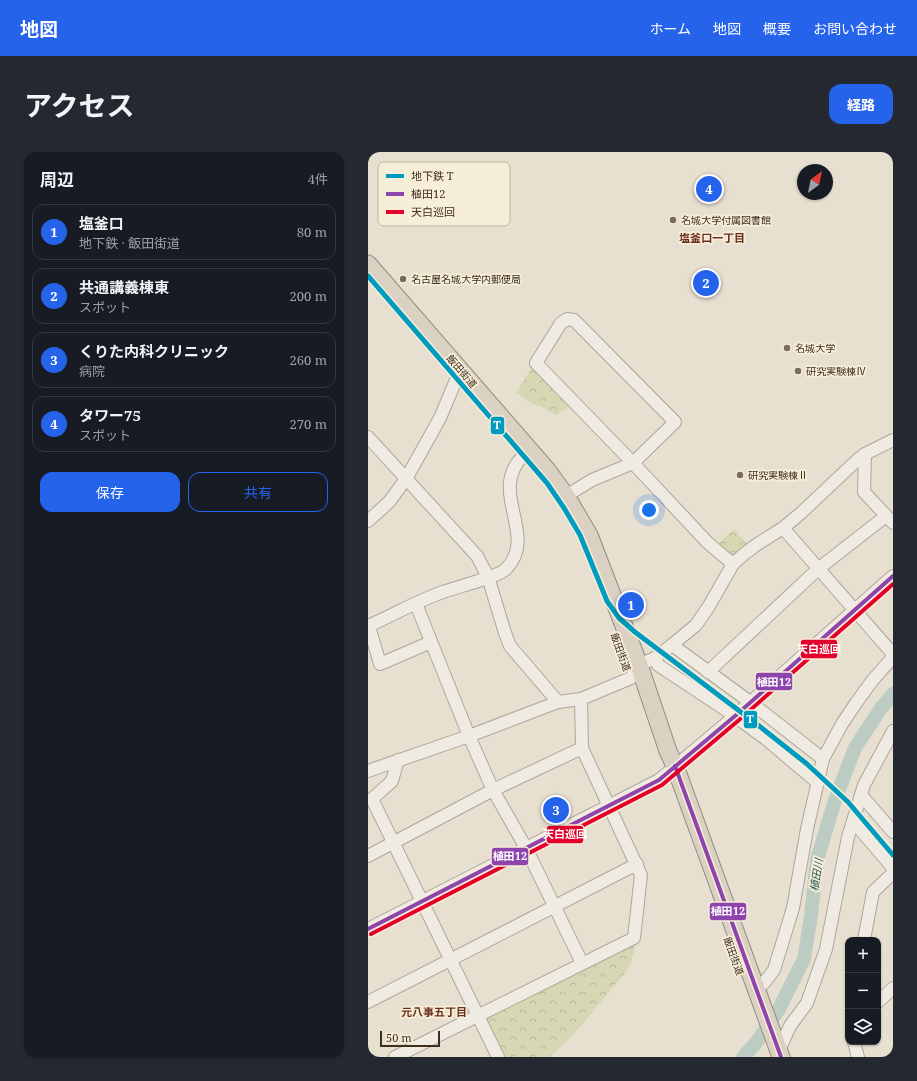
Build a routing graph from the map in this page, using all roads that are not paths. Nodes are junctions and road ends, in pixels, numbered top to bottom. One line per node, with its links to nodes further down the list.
1 (368, 264): 10 (highway, 飯田街道)
2 (368, 279): 3 (highway, 飯田街道)
3 (456, 380): 7 (highway, 飯田街道); 9 (street)
4 (368, 437): 9 (street)
5 (893, 440): 6 (street)
6 (865, 454): 11 (street); 13 (street)
7 (522, 457): 17 (street); 25 (highway, 飯田街道)
8 (633, 462): 8 (street); 10 (street); 14 (street)
9 (406, 479): 12 (street); 17 (street)
10 (566, 496): 25 (highway, 飯田街道)
11 (889, 520): 15 (street)
12 (368, 521)
13 (783, 528): 14 (street); 15 (street)
14 (733, 564): 22 (street)
15 (818, 569): 19 (street); 26 (street)
16 (893, 576): 19 (street)
17 (488, 577): 18 (street); 28 (street)
18 (416, 604): 20 (street); 21 (street)
19 (855, 610): 23 (street); 29 (street)
20 (368, 626): 21 (street)
21 (431, 642): 31 (street)
22 (672, 646): 24 (street); 26 (street)
23 (893, 656): 34 (street)
24 (655, 658): 25 (street); 30 (street)
25 (635, 672): 27 (street); 37 (highway, 飯田街道)
26 (708, 672): 29 (street)
27 (581, 699): 28 (street); 33 (street)
28 (558, 702): 31 (street)
29 (750, 702): 30 (street); 34 (street)
30 (735, 716): 37 (street); 38 (street)
31 (469, 736): 35 (street); 39 (street)
32 (892, 738): 40 (street)
33 (582, 748): 39 (street); 42 (street)
34 (823, 758): 38 (street)
35 (398, 760): 36 (street); 41 (street)
36 (368, 770)
37 (671, 770): 42 (street); 58 (highway, 飯田街道)
38 (818, 783): 58 (street)
39 (494, 790): 45 (street); 46 (street)
40 (861, 795): 43 (street); 44 (street)
41 (370, 801): 45 (street)
42 (609, 806): 46 (street); 48 (street)
43 (853, 821): 49 (street); 63 (street)
44 (893, 832)
45 (393, 843): 47 (street); 51 (street)
46 (526, 848): 51 (street); 52 (street)
47 (368, 856)
48 (637, 864): 52 (street); 56 (street)
49 (893, 868)
50 (893, 873): 54 (street)
51 (422, 902): 53 (street); 55 (street)
52 (554, 907): 55 (street); 56 (street)
53 (368, 929)
54 (865, 937)
55 (450, 960): 60 (street); 61 (street)
56 (582, 963): 61 (street)
57 (893, 988): 59 (street)
58 (756, 997): 63 (highway, 飯田街道)
59 (881, 999)
60 (368, 1002)
61 (477, 1017): 64 (street); 66 (street)
62 (855, 1045): 67 (street)
63 (774, 1049)
64 (417, 1052): 65 (street)
65 (395, 1057)
66 (498, 1057)
67 (858, 1057)

